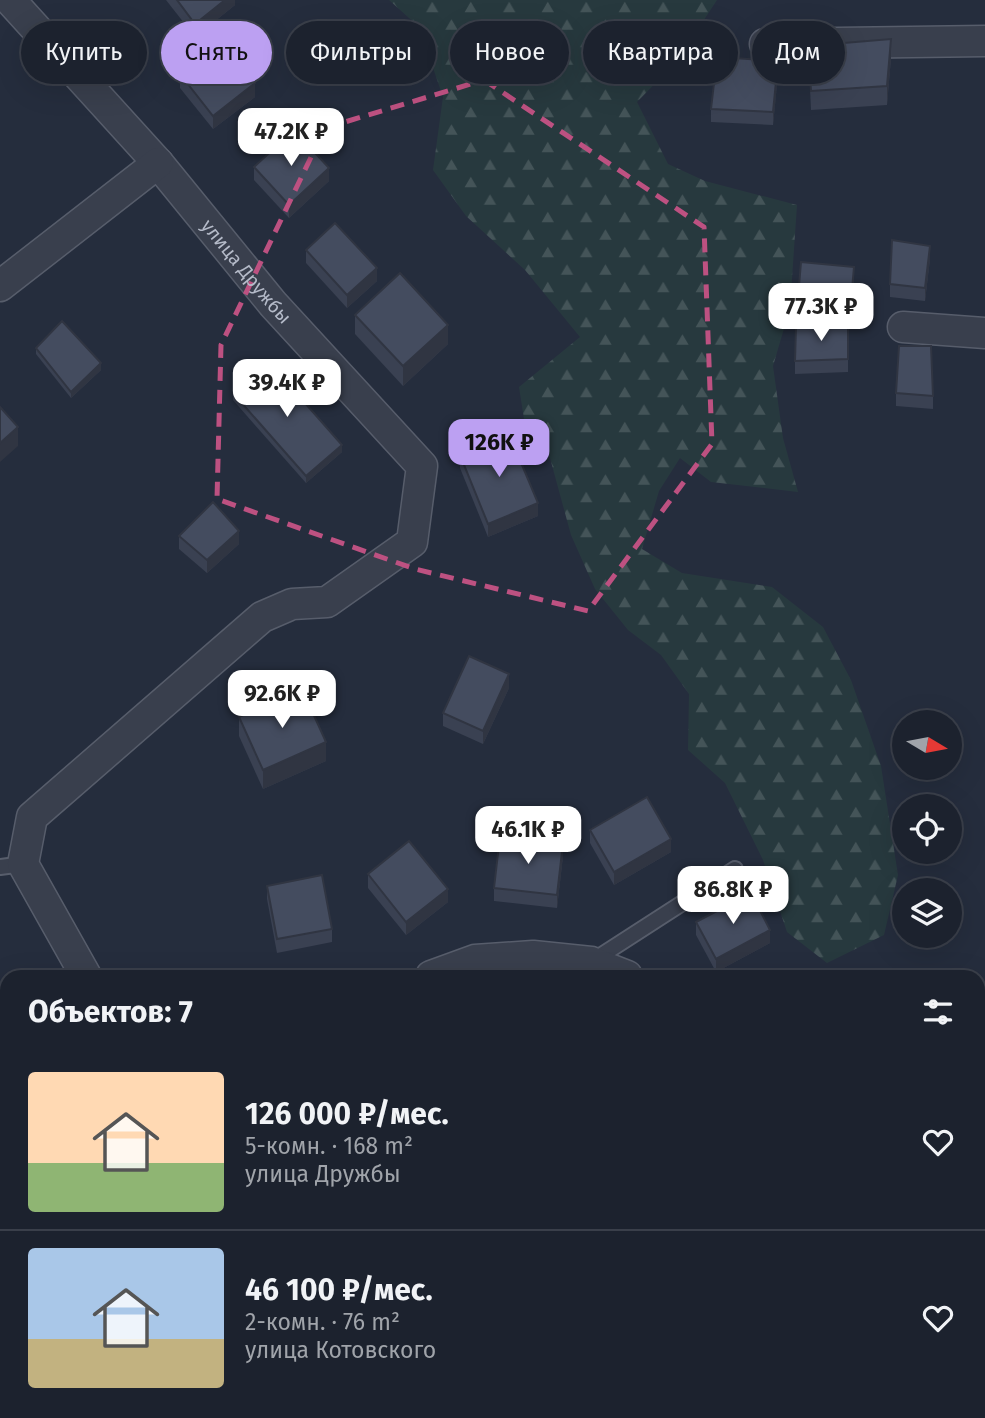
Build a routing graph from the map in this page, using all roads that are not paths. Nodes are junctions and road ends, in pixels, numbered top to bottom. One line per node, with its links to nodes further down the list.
1 (10, 0): 4 (street, улица Дружбы)
2 (985, 41): 3 (street)
3 (845, 43)
4 (158, 163): 5 (street); 8 (street, улица Дружбы)
5 (0, 286)
6 (903, 327): 7 (street)
7 (985, 333)
8 (11, 866): 11 (street, улица Дружбы)
9 (735, 869): 10 (lane)
10 (584, 969): 12 (street)
11 (82, 970)
12 (448, 970)

